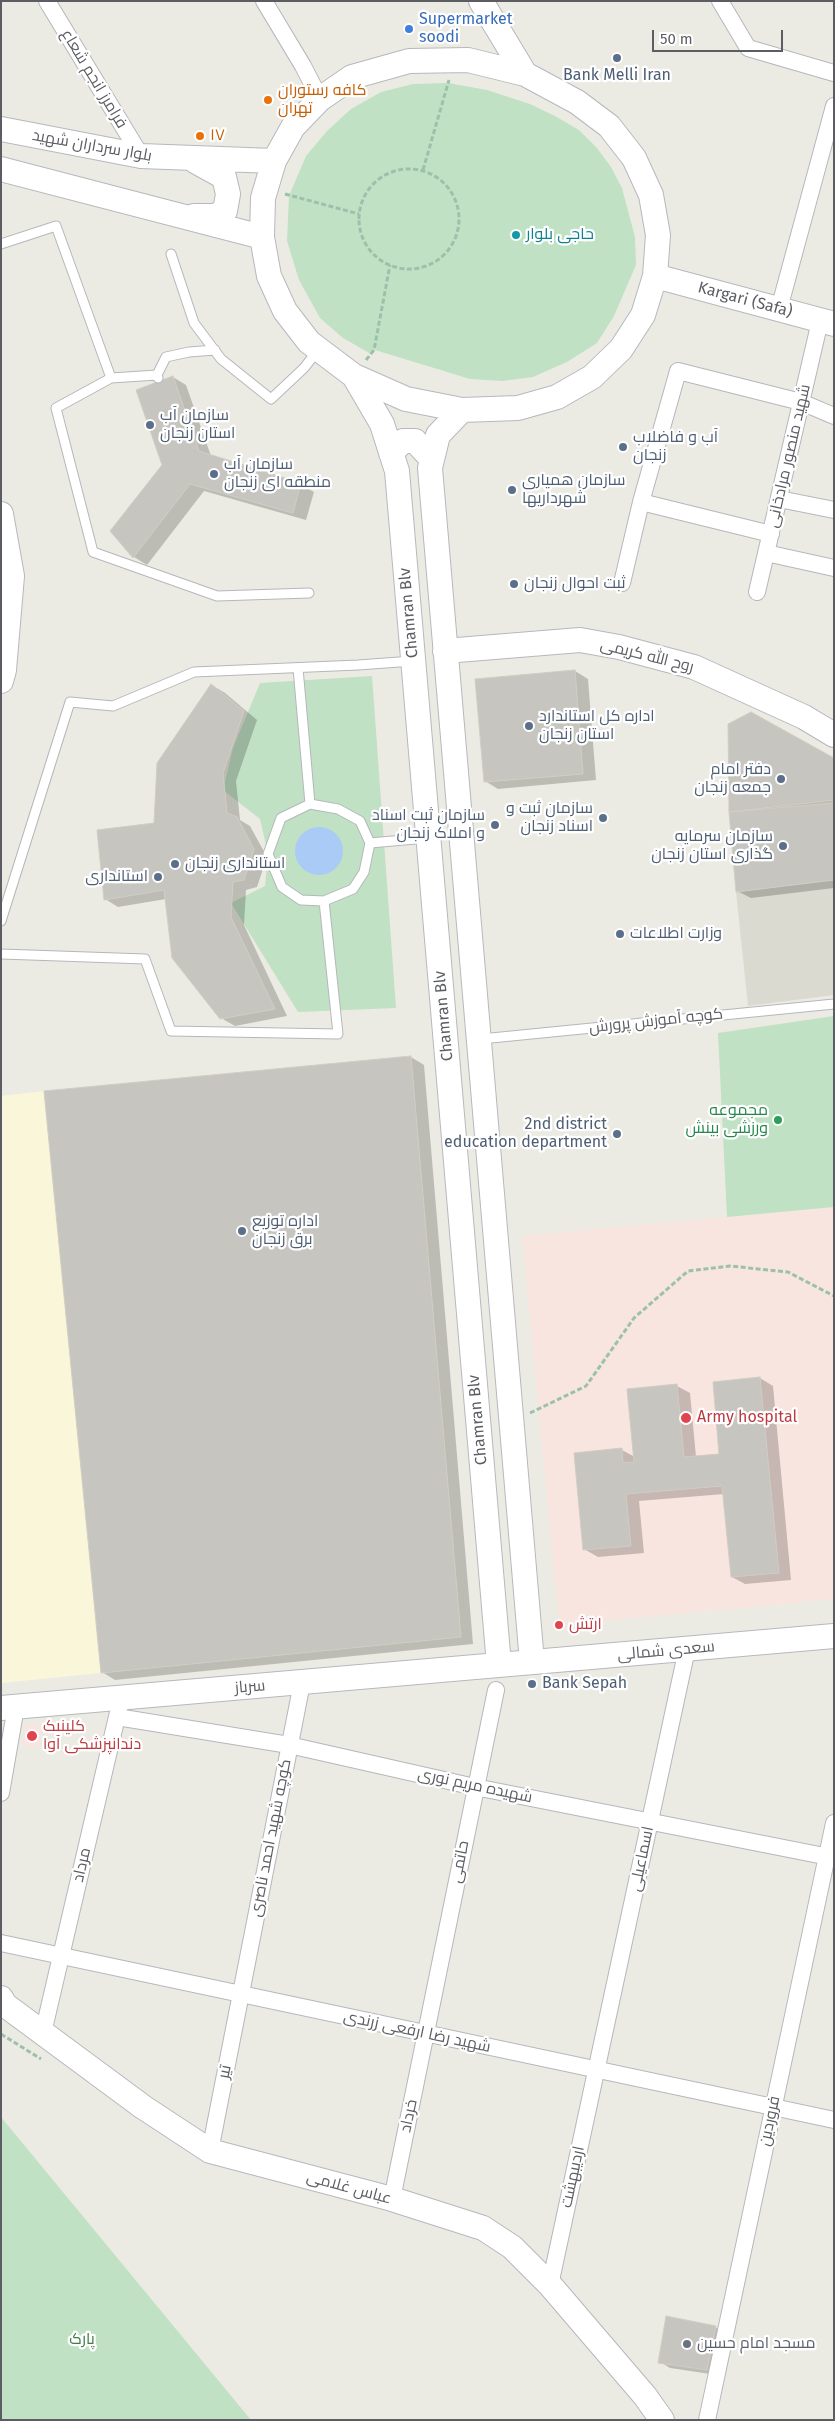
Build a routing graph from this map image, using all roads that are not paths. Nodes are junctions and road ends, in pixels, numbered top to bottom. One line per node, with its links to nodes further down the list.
1 (47, 1): 10 (street, فرامرز انجم شعاع)
2 (264, 1): 7 (street)
3 (481, 1): 6 (main road)
4 (720, 1): 5 (street)
5 (834, 73)
6 (525, 74): 7 (main road); 18 (main road)
7 (320, 99): 12 (main road)
8 (834, 106): 19 (street)
9 (1, 129): 10 (main road, بلوار سرداران شهید)
10 (140, 156): 11 (main road, بلوار سرداران شهید)
11 (189, 158): 12 (main road, بلوار سرداران شهید); 14 (main road)
12 (274, 161): 15 (main road)
13 (1, 169): 14 (main road)
14 (183, 217): 15 (main road)
15 (262, 237): 21 (main road)
16 (1, 244): 24 (lane)
17 (170, 254): 22 (lane)
18 (655, 276): 19 (main road, Kargari (Safa)); 26 (main road)
19 (779, 309): 20 (main road, Kargari (Safa))
20 (827, 322): 25 (street, شهید منصور مرادخانی)
21 (318, 349): 22 (lane); 23 (main road)
22 (214, 350): 24 (lane)
23 (354, 376): 26 (main road); 28 (main road, Chamran Blv)
24 (112, 378): 40 (lane)
25 (801, 402): 27 (street); 30 (street, شهید منصور مرادخانی); 31 (street)
26 (462, 410): 29 (main road, Chamran Blv)
27 (834, 416)
28 (391, 453): 29 (main road); 42 (main road, Chamran Blv)
29 (432, 459): 41 (main road, Chamran Blv)
30 (779, 499): 32 (street); 34 (street, شهید منصور مرادخانی)
31 (641, 502): 34 (street); 38 (street)
32 (834, 510)
33 (1, 514): 37 (main road)
34 (771, 534): 35 (street, شهید منصور مرادخانی)
35 (766, 553): 36 (street); 39 (street, شهید منصور مرادخانی)
36 (834, 568)
37 (7, 577): 44 (main road)
38 (622, 583)
39 (757, 592)
40 (309, 593)
41 (445, 651): 45 (main road, روح الله کریمی); 53 (main road, Chamran Blv)
42 (413, 661): 43 (lane); 47 (main road, Chamran Blv)
43 (298, 668): 46 (lane); 50 (lane)
44 (2, 674)
45 (834, 735)
46 (310, 804): 48 (lane); 49 (lane)
47 (428, 838): 48 (lane); 54 (main road, Chamran Blv)
48 (370, 843): 49 (lane)
49 (324, 901): 51 (lane)
50 (1, 920)
51 (1, 954)
52 (834, 1004): 53 (lane, کوچه آموزش پرورش)
53 (478, 1039): 54 (main road); 56 (main road, Chamran Blv)
54 (446, 1042): 55 (main road, Chamran Blv)
55 (493, 1594): 56 (main road); 60 (main road, Chamran Blv)
56 (526, 1600): 59 (main road, Chamran Blv)
57 (834, 1636): 58 (main road, سعدی شمالی)
58 (687, 1649): 59 (main road, سعدی شمالی); 68 (street, اسماعیلی)
59 (532, 1662): 60 (main road, سعدی شمالی)
60 (499, 1666): 61 (main road, سرباز)
61 (302, 1682): 64 (main road, سرباز); 65 (street, کوچه شهید احمد ناصری)
62 (496, 1690): 66 (street, حاتمی)
63 (8, 1708): 64 (main road, سرباز); 67 (street)
64 (119, 1708): 65 (street, شهیده مریم نوری); 72 (street, مرداد)
65 (289, 1746): 66 (street, شهیده مریم نوری); 73 (street, کوچه شهید احمد ناصری)
66 (475, 1787): 68 (street, شهیده مریم نوری); 76 (street, حاتمی)
67 (1, 1793)
68 (650, 1822): 70 (street, شهیده مریم نوری); 77 (street, اسماعیلی)
69 (834, 1823): 70 (street, فروردین)
70 (830, 1857): 78 (street, فروردین)
71 (1, 1944): 72 (street, شهید رضا ارفعی زرندی)
72 (61, 1956): 73 (street, شهید رضا ارفعی زرندی); 75 (street, مرداد)
73 (241, 1994): 76 (street, شهید رضا ارفعی زرندی); 80 (street, تیر)
74 (1, 1998): 75 (main road, عباس غلامی)
75 (44, 2033): 80 (main road, عباس غلامی)
76 (426, 2034): 77 (street, شهید رضا ارفعی زرندی); 81 (street, خرداد)
77 (596, 2070): 78 (street, شهید رضا ارفعی زرندی); 82 (street, اردیبهشت)
78 (773, 2107): 79 (street, شهید رضا ارفعی زرندی); 84 (street, فروردین)
79 (834, 2120)
80 (210, 2151): 81 (main road, عباس غلامی)
81 (392, 2199): 82 (main road, عباس غلامی)
82 (550, 2285): 83 (main road, عباس غلامی)
83 (662, 2420)
84 (707, 2420)

